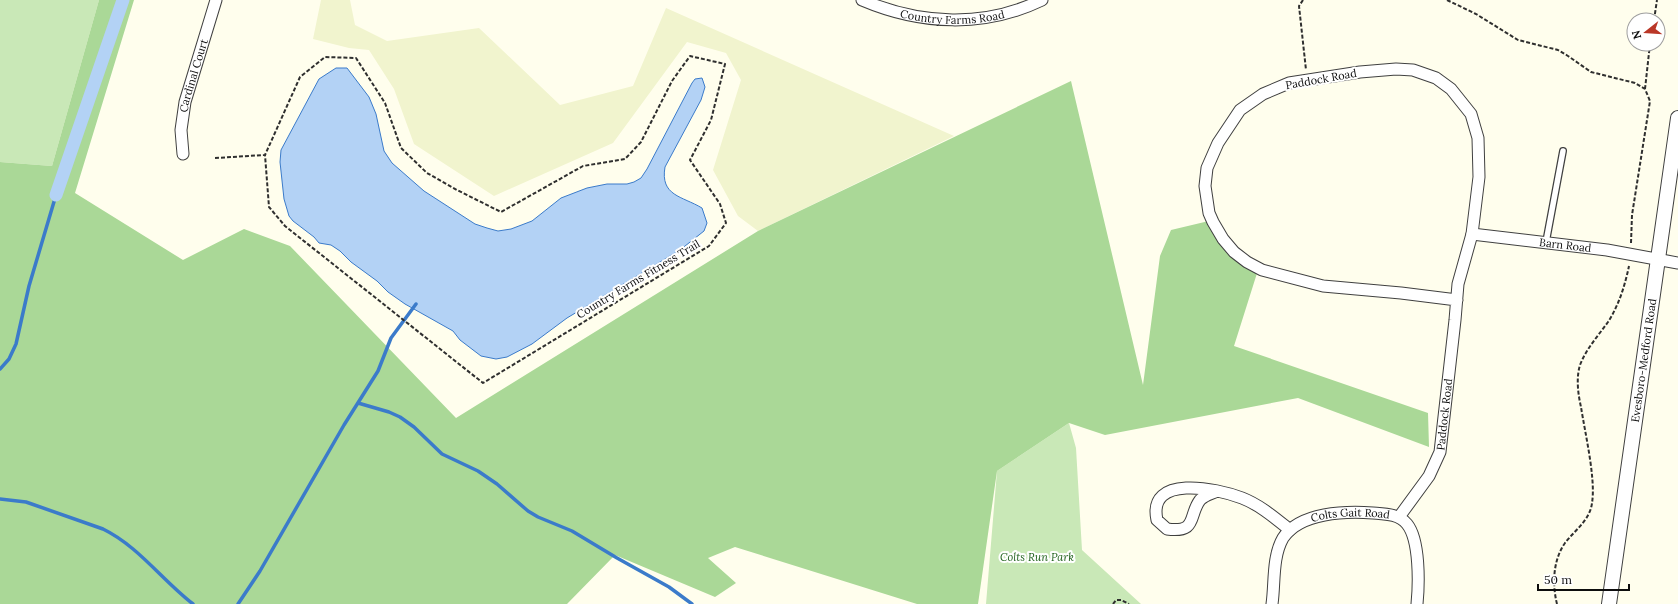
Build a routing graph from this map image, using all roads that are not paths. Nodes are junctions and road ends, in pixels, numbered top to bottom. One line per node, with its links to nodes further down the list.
1 (216, 0): 6 (street, Cardinal Court)
2 (862, 0): 3 (street, Country Farms Road)
3 (1042, 0)
4 (1678, 118): 9 (street, Evesboro-Medford Road)
5 (1563, 151): 8 (lane)
6 (183, 154)
7 (1472, 234): 8 (street, Barn Road); 11 (street, Paddock Road); 11 (street, Paddock Road)
8 (1546, 242): 9 (street, Barn Road)
9 (1657, 260): 10 (street, Barn Road); 17 (street, Evesboro-Medford Road)
10 (1678, 262)
11 (1456, 300): 13 (street, Paddock Road)
12 (1217, 491): 12 (street); 14 (street)
13 (1399, 516): 14 (street, Colts Gait Road); 16 (street, Colts Gait Road)
14 (1290, 530): 15 (street)
15 (1272, 604)
16 (1417, 604)
17 (1608, 604)

